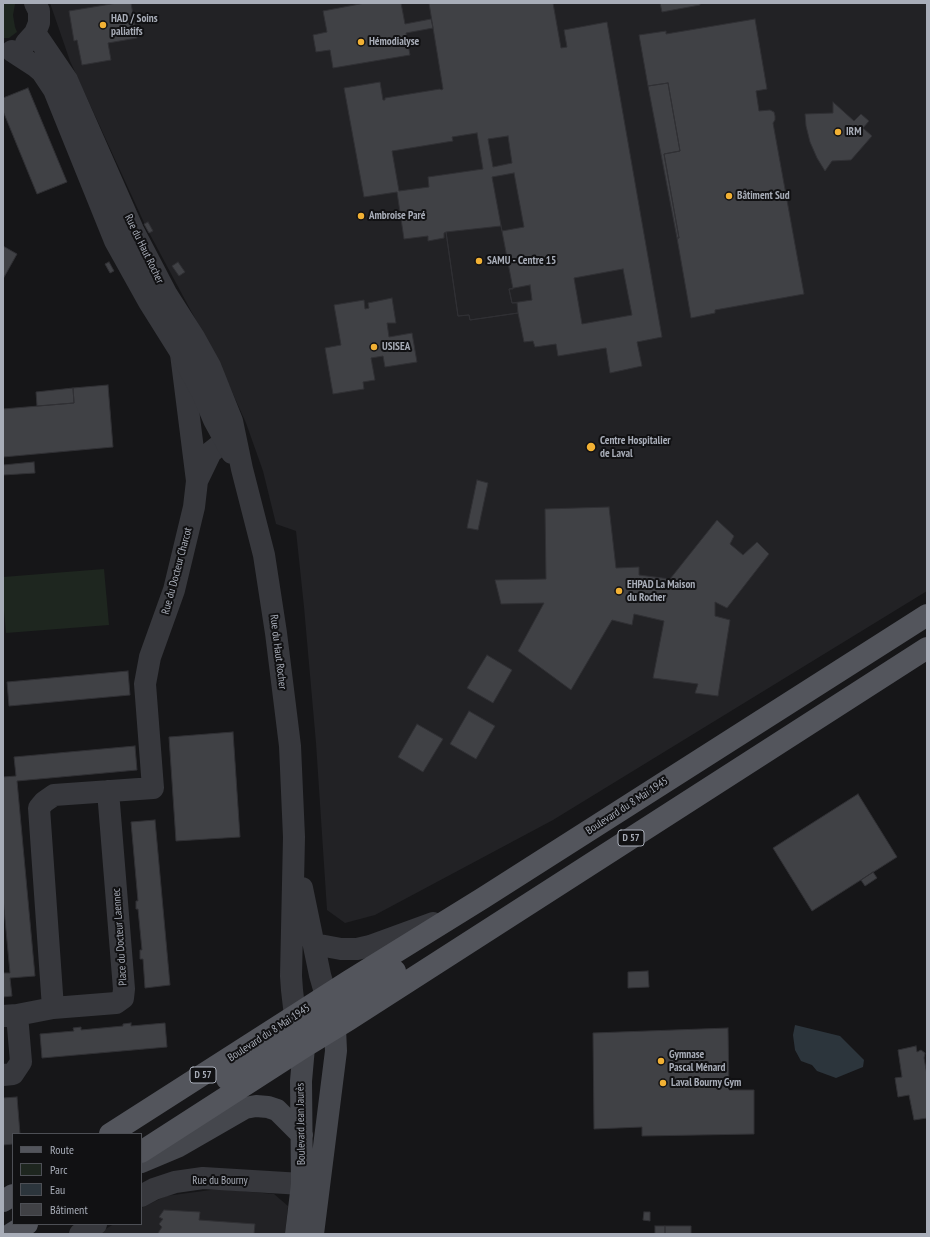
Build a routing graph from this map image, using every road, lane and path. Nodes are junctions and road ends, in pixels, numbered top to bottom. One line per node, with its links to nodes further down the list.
1 (36, 3): 2 (street)
2 (35, 33): 3 (street); 5 (street, Rue du Haut Rocher)
3 (7, 51): 4 (street, Rue du Haut Rocher)
4 (181, 353): 5 (street, Rue du Haut Rocher); 6 (street, Rue du Docteur Charcot)
5 (223, 420): 6 (street); 7 (street); 8 (street, Rue du Haut Rocher)
6 (190, 430): 9 (street, Rue du Docteur Charcot)
7 (225, 441): 8 (street, Rue du Haut Rocher); 9 (street)
8 (242, 470): 13 (street, Rue du Haut Rocher)
9 (197, 481): 12 (street, Rue du Docteur Charcot)
10 (927, 615): 14 (main road, Boulevard du 8 Mai 1945 / D 57)
11 (927, 648): 18 (main road, Boulevard du 8 Mai 1945 / D 57)
12 (108, 791): 17 (street); 17 (street, Place du Docteur Laennec)
13 (294, 837): 16 (street, Rue du Haut Rocher); 20 (street, Rue du Haut Rocher)
14 (483, 898): 15 (main road, Boulevard du 8 Mai 1945 / D 57); 18 (main road)
15 (457, 914): 16 (street); 18 (main road, Boulevard du 8 Mai 1945 / D 57)
16 (314, 944): 18 (street, Rue du Haut Rocher)
17 (53, 1008): 19 (street, Place du Docteur Laennec)
18 (335, 1014): 20 (main road, Boulevard du 8 Mai 1945 / D 57); 20 (main road, Boulevard du 8 Mai 1945 / D 57); 22 (main road, Boulevard Jean Jaurès)
19 (10, 1015): 21 (street)
20 (299, 1031): 22 (main road); 23 (main road, Boulevard du 8 Mai 1945 / D 57); 24 (main road, Boulevard Jean Jaurès); 25 (main road); 26 (main road, Boulevard du 8 Mai 1945 / D 57)
21 (3, 1074)
22 (330, 1103): 37 (main road, Boulevard Jean Jaurès)
23 (112, 1133)
24 (302, 1135): 27 (main road); 28 (main road, Boulevard Jean Jaurès)
25 (142, 1136)
26 (142, 1151)
27 (142, 1162)
28 (302, 1184): 29 (street, Rue du Bourny); 36 (main road, Boulevard Jean Jaurès)
29 (142, 1195)
30 (12, 1196): 31 (main road)
31 (3, 1201)
32 (25, 1225): 34 (main road)
33 (94, 1225): 35 (street)
34 (11, 1234)
35 (80, 1234)
36 (296, 1234)
37 (312, 1234)

